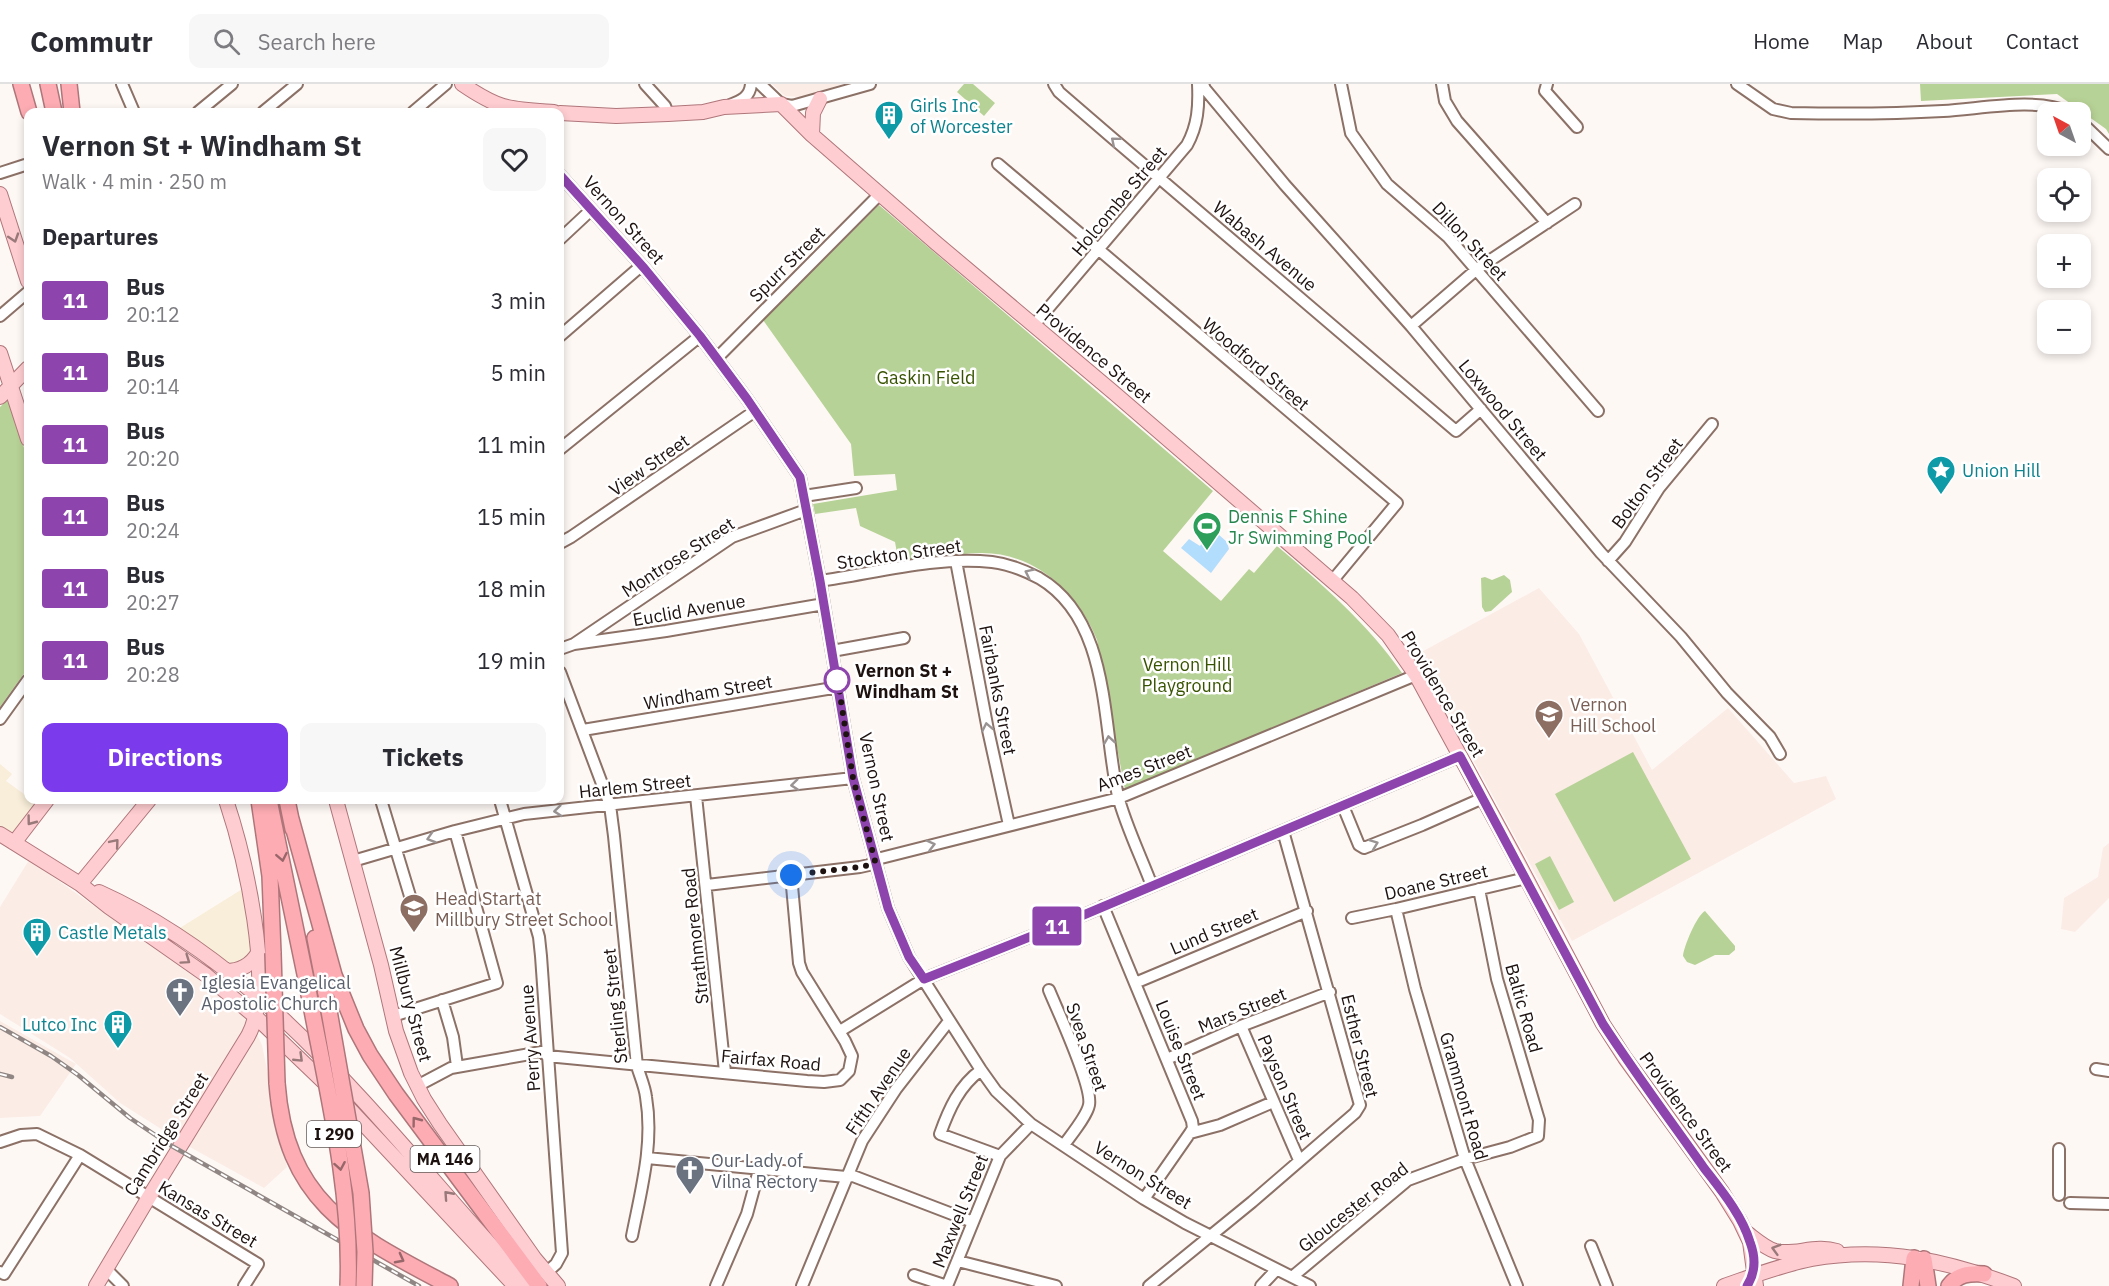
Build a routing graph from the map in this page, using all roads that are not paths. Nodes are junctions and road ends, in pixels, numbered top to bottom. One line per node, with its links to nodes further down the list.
1 (21, 84): 26 (highway)
2 (32, 84): 27 (highway)
3 (48, 84): 28 (highway)
4 (69, 84): 29 (highway)
5 (122, 84): 30 (street)
6 (232, 84): 31 (street)
7 (297, 84): 32 (street)
8 (446, 84): 33 (street)
9 (462, 84): 22 (main road)
10 (645, 84): 37 (street)
11 (751, 84): 25 (street)
12 (760, 84): 23 (street, Providence Street)
13 (870, 84): 21 (street)
14 (1054, 84): 45 (street, Wabash Avenue, one-way to 14)
15 (1198, 84): 45 (street, Holcombe Street)
16 (1203, 84): 60 (street, Loxwood Street)
17 (1341, 84): 56 (street, Dillon Street)
18 (1442, 84): 51 (street)
19 (1547, 84): 38 (street)
20 (1737, 84): 24 (street)
21 (819, 99): 23 (street); 40 (main road)
22 (487, 101): 34 (street); 35 (main road)
23 (781, 104): 25 (main road); 40 (main road, Providence Street)
24 (2037, 104)
25 (724, 107): 37 (main road)
26 (28, 108)
27 (36, 108)
28 (53, 108)
29 (72, 108)
30 (132, 108)
31 (203, 108)
32 (268, 108)
33 (418, 108)
34 (493, 108)
35 (509, 108)
36 (564, 113): 37 (main road)
37 (668, 114)
38 (1576, 127)
39 (2091, 131): 41 (street)
40 (812, 135): 47 (main road, Providence Street)
41 (2109, 148)
42 (998, 164): 53 (street, Woodford Street)
43 (24, 165): 44 (street)
44 (0, 173)
45 (1160, 178): 53 (street, Holcombe Street); 68 (street, Wabash Avenue)
46 (564, 180): 50 (street, Vernon Street)
47 (880, 194): 59 (main road, Providence Street); 64 (street, Spurr Street)
48 (0, 198): 55 (main road, one-way to 55)
49 (1575, 204): 51 (street)
50 (591, 210): 52 (street); 54 (street, Vernon Street)
51 (1547, 223): 56 (street)
52 (564, 235)
53 (1098, 251): 59 (street, Holcombe Street); 80 (street, Woodford Street)
54 (641, 266): 61 (street); 62 (street, Vernon Street)
55 (24, 269)
56 (1477, 269): 60 (street); 70 (street, Dillon Street)
57 (24, 295): 58 (street)
58 (0, 316)
59 (1034, 325): 80 (main road, Providence Street)
60 (1411, 326): 68 (street, Loxwood Street)
61 (564, 333)
62 (700, 336): 64 (street, Vernon Street); 73 (street)
63 (0, 353): 66 (main road)
64 (717, 358): 69 (street, Vernon Street)
65 (24, 373): 66 (main road)
66 (11, 386): 67 (main road); 72 (main road)
67 (0, 397)
68 (1481, 409): 79 (street, Loxwood Street)
69 (755, 411): 75 (street, Vernon Street); 77 (street, View Street)
70 (1598, 411)
71 (1712, 424): 79 (street, Bolton Street)
72 (24, 427)
73 (564, 446)
74 (856, 488): 75 (street)
75 (804, 496): 76 (street, Vernon Street)
76 (806, 510): 81 (street, Vernon Street); 84 (street, Montrose Street)
77 (564, 541)
78 (956, 561): 81 (street, Stockton Street); 97 (street, Stockton Street, one-way to 78); 114 (street, Fairbanks Street, one-way to 78)
79 (1608, 561): 93 (street, Loxwood Street)
80 (1333, 580): 87 (main road, Providence Street)
81 (820, 581): 82 (street, Vernon Street)
82 (824, 604): 84 (street, Euclid Avenue); 86 (street, Vernon Street)
83 (904, 638): 86 (street)
84 (574, 644): 85 (street, Euclid Avenue)
85 (564, 648)
86 (832, 651): 90 (street, Vernon Street)
87 (1416, 675): 94 (main road, Providence Street); 97 (street, Ames Street)
88 (564, 682): 92 (street, Sterling Street)
89 (24, 686): 91 (street)
90 (839, 687): 92 (street, Windham Street); 95 (street, Vernon Street)
91 (0, 719)
92 (583, 730): 109 (street, Sterling Street)
93 (1780, 754)
94 (1460, 756): 98 (main road, Providence Street); 110 (street)
95 (853, 778): 96 (street, Harlem Street, one-way to 96); 121 (street, Vernon Street)
96 (696, 796): 109 (street, Harlem Street); 125 (street, Strathmore Road)
97 (1119, 798): 114 (street, Ames Street); 126 (street, Stockton Street)
98 (1483, 798): 110 (street, one-way to 98); 123 (main road, Providence Street)
99 (44, 804): 118 (main road, one-way to 118)
100 (146, 804): 124 (main road, one-way to 100)
101 (220, 804): 111 (main road)
102 (227, 804): 111 (main road, Cambridge Street)
103 (260, 804): 133 (highway)
104 (270, 804): 193 (highway, I 290, one-way to 193, bridge)
105 (288, 804): 113 (highway, I 290)
106 (337, 804): 120 (main road, Millbury Street)
107 (382, 804): 119 (street)
108 (502, 804): 112 (street, Perry Avenue)
109 (610, 805): 112 (street, Harlem Street, one-way to 112); 149 (street, Sterling Street)
110 (1343, 806): 116 (street)
111 (232, 817): 133 (main road, Cambridge Street)
112 (507, 817): 115 (street, Harlem Street); 146 (street, Perry Avenue)
113 (291, 819): 188 (highway, MA 146, one-way to 113); 194 (highway, I 290, bridge)
114 (1009, 825): 121 (street, Ames Street, one-way to 114)
115 (455, 831): 119 (street, Harlem Street, one-way to 119); 140 (street)
116 (1283, 831): 126 (street); 131 (street, Esther Street)
117 (0, 834): 118 (main road)
118 (14, 843): 124 (main road)
119 (396, 849): 120 (street, Harlem Street); 128 (street)
120 (353, 861): 141 (main road, Millbury Street)
121 (875, 861): 122 (street, Ames Street); 135 (street, Vernon Street)
122 (791, 875): 125 (street, Ames Street); 145 (street, Fairfax Road)
123 (1526, 878): 127 (street, Doane Street); 175 (main road, Providence Street)
124 (80, 884): 134 (main road); 142 (main road, one-way to 142)
125 (706, 885): 153 (street, Strathmore Road)
126 (1152, 886): 129 (street)
127 (1479, 889): 130 (street, Doane Street); 158 (street, Baltic Road)
128 (413, 906)
129 (1103, 906): 135 (street); 136 (street, Louise Street)
130 (1396, 909): 132 (street, Doane Street); 165 (street, Grammont Road)
131 (1307, 911): 136 (street, Lund Street); 138 (street, Esther Street)
132 (1352, 918)
133 (266, 953): 134 (main road); 139 (main road, Cambridge Street); 195 (highway, one-way to 195, bridge)
134 (226, 971): 139 (main road)
135 (924, 979): 143 (street, Vernon Street); 145 (street)
136 (1135, 983): 147 (street, Louise Street)
137 (1049, 990): 160 (street, Svea Street)
138 (1330, 992): 144 (street, Mars Street); 166 (street, Esther Street)
139 (259, 998): 142 (main road, Cambridge Street); 197 (main road, one-way to 139)
140 (442, 1000): 141 (street); 148 (street)
141 (393, 1016): 154 (main road, Millbury Street)
142 (257, 1018): 170 (main road, Cambridge Street); 196 (main road, one-way to 196)
143 (949, 1021): 151 (street, Vernon Street); 168 (street, Fifth Avenue)
144 (1241, 1026): 147 (street, Mars Street); 155 (street, Payson Street)
145 (840, 1031): 153 (street, Fairfax Road)
146 (547, 1053): 148 (street, Fairfax Road); 149 (street, Fairfax Road); 188 (street, Perry Avenue)
147 (1167, 1059): 157 (street, Louise Street)
148 (458, 1066): 154 (street, Fairfax Road)
149 (637, 1066): 153 (street, Fairfax Road); 164 (street, Sterling Street)
150 (2096, 1069): 152 (street)
151 (981, 1070): 156 (street, Vernon Street); 163 (street)
152 (2109, 1071)
153 (725, 1072)
154 (417, 1086): 188 (main road, Millbury Street)
155 (1273, 1102): 157 (street); 166 (street, Payson Street)
156 (1031, 1124): 160 (street, Vernon Street); 163 (street, Maxwell Street)
157 (1190, 1133): 171 (street)
158 (1538, 1134): 165 (street, Gloucester Road)
159 (0, 1142): 162 (street, Kansas Street)
160 (1064, 1145): 171 (street, Vernon Street)
161 (2059, 1149): 169 (street)
162 (80, 1155): 170 (street, Kansas Street); 184 (street)
163 (1000, 1156): 174 (street, Maxwell Street)
164 (647, 1158): 167 (street); 177 (street, Sterling Street)
165 (1465, 1159): 187 (street, Gloucester Road); 206 (street, Grammont Road)
166 (1299, 1160): 176 (street, Esther Street)
167 (759, 1170): 168 (street); 199 (street)
168 (846, 1177): 174 (street); 200 (street, Fifth Avenue)
169 (2059, 1195)
170 (149, 1197): 182 (main road, Cambridge Street); 192 (street, Kansas Street)
171 (1144, 1199): 176 (street, Vernon Street)
172 (2070, 1203): 173 (street)
173 (2109, 1204)
174 (973, 1222): 181 (street, Maxwell Street)
175 (1747, 1233): 179 (main road, one-way to 175); 189 (main road, Providence Street)
176 (1209, 1235): 183 (street, Vernon Street); 203 (street, Esther Street)
177 (632, 1236)
178 (1591, 1246): 207 (street)
179 (1850, 1255): 180 (main road); 189 (main road)
180 (1919, 1259): 185 (main road); 209 (highway); 210 (highway)
181 (958, 1261): 201 (street, Maxwell Street); 202 (street)
182 (106, 1269): 190 (main road, Cambridge Street); 191 (street)
183 (1276, 1270): 187 (street, Vernon Street); 204 (street)
184 (2, 1273)
185 (1984, 1274): 211 (highway); 212 (main road)
186 (914, 1275): 201 (street)
187 (1292, 1276): 205 (street, Vernon Street)
188 (542, 1280): 198 (main road, Millbury Street)
189 (1753, 1282): 208 (main road)
190 (96, 1286)
191 (123, 1286)
192 (244, 1286)
193 (348, 1286)
194 (364, 1286)
195 (450, 1286)
196 (515, 1286)
197 (528, 1286)
198 (558, 1286)
199 (716, 1286)
200 (802, 1286)
201 (947, 1286)
202 (1056, 1286)
203 (1149, 1286)
204 (1261, 1286)
205 (1310, 1286)
206 (1517, 1286)
207 (1607, 1286)
208 (1724, 1286)
209 (1911, 1286)
210 (1928, 1286)
211 (1949, 1286)
212 (2014, 1286)

